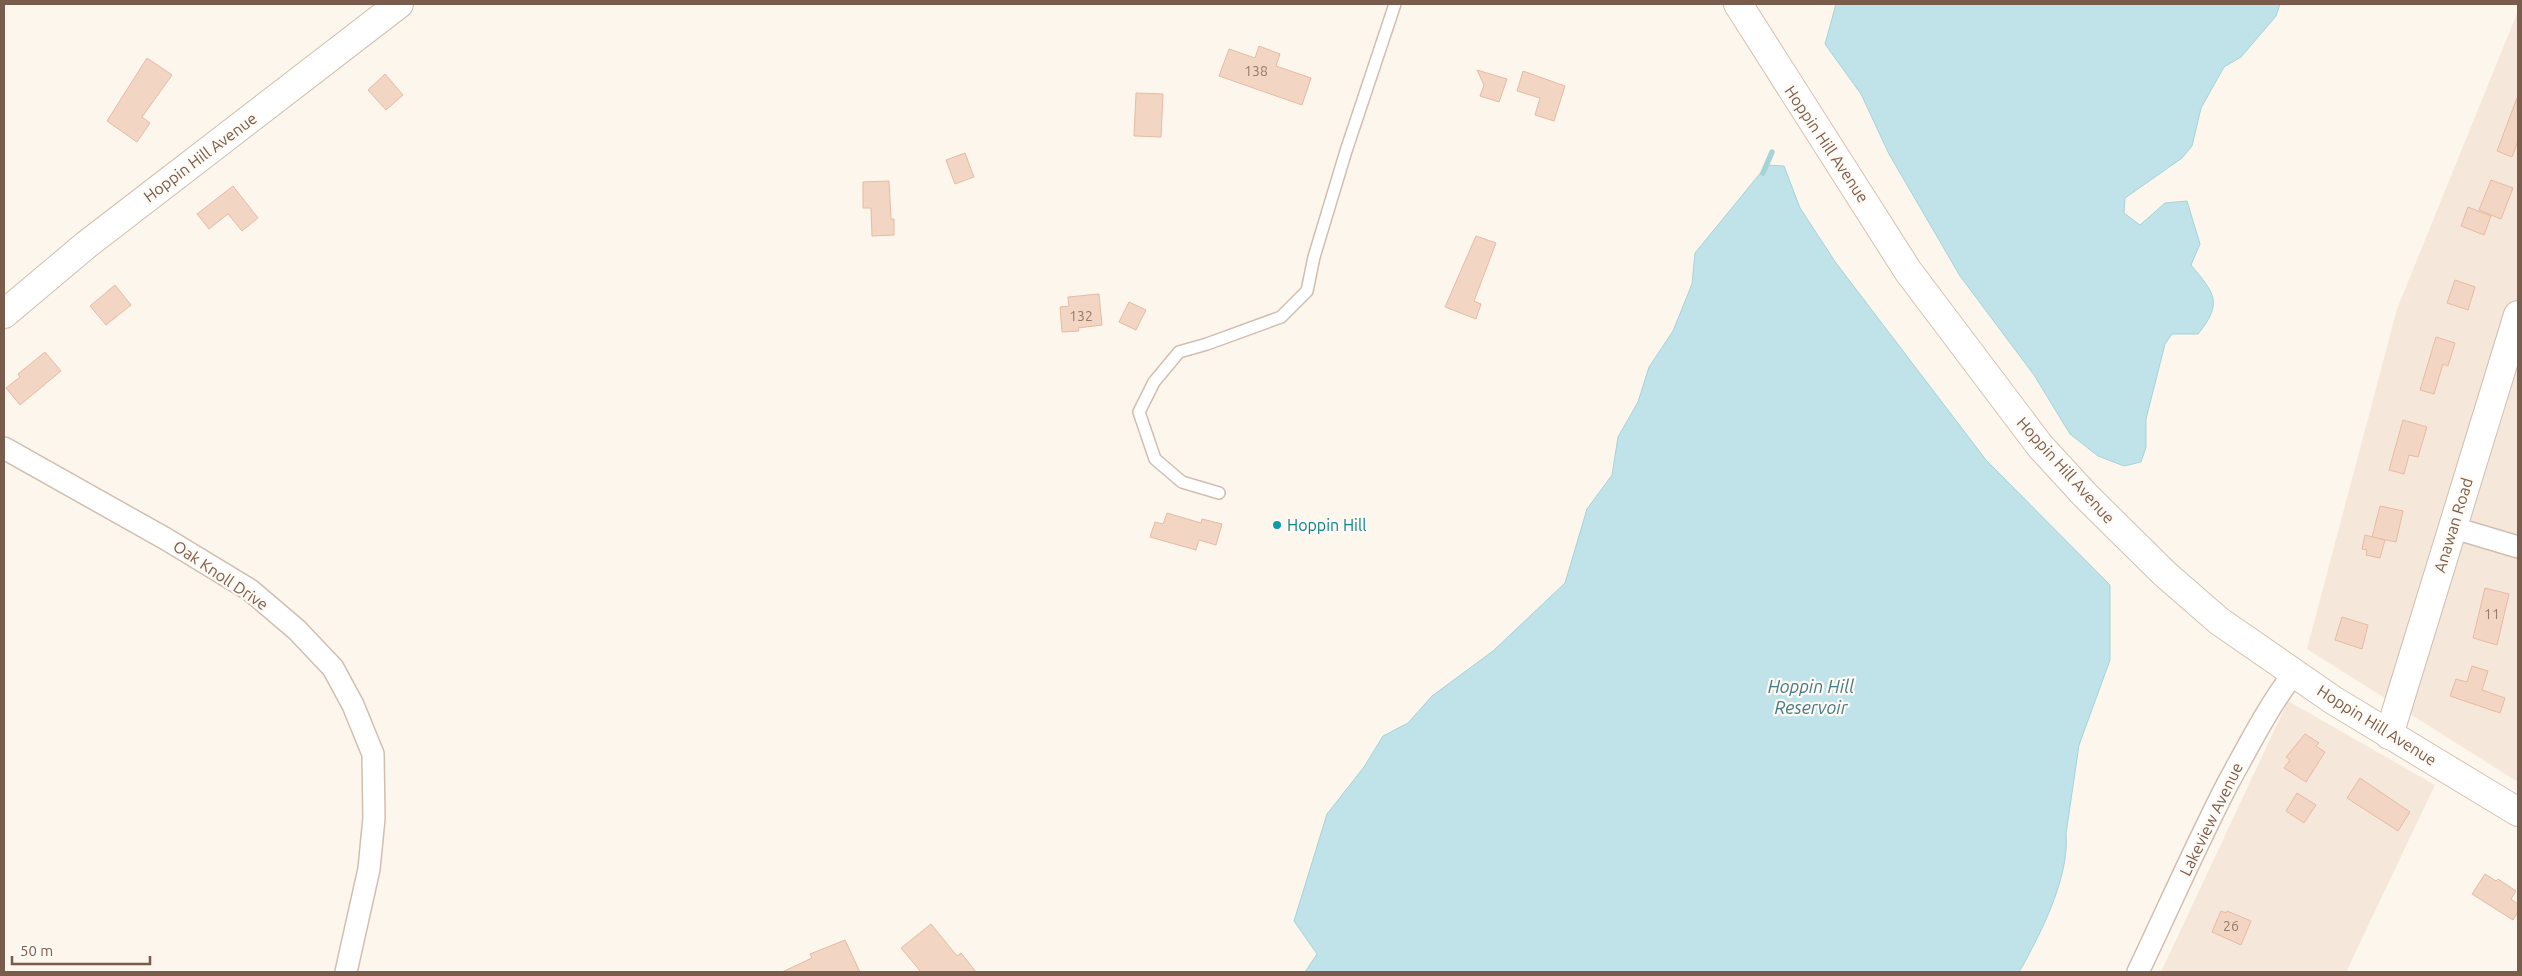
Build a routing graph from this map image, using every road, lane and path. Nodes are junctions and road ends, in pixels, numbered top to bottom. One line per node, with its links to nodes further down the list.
1 (399, 4): 4 (main road, Hoppin Hill Avenue)
2 (1395, 4): 7 (lane)
3 (1738, 4): 10 (main road, Hoppin Hill Avenue)
4 (4, 314)
5 (2517, 323): 8 (main road, Anawan Road)
6 (4, 448): 13 (street, Oak Knoll Drive)
7 (1219, 493)
8 (2451, 527): 9 (street); 11 (main road, Anawan Road)
9 (2518, 548)
10 (2294, 672): 11 (main road, Hoppin Hill Avenue); 14 (street, Lakeview Avenue)
11 (2389, 735): 12 (main road, Hoppin Hill Avenue)
12 (2518, 812)
13 (346, 972)
14 (2138, 972)

